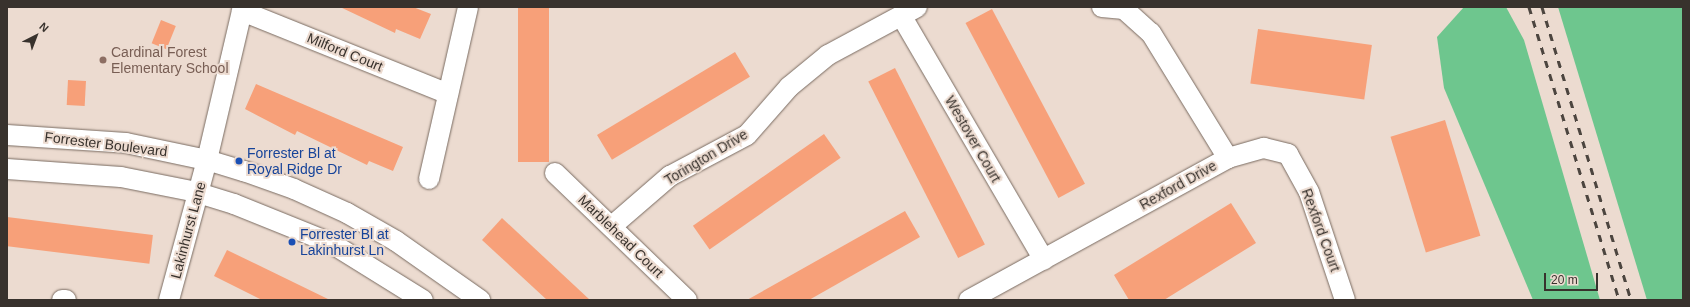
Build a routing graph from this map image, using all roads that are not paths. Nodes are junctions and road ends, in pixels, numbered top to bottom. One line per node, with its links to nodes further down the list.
1 (468, 7): 5 (street)
2 (1102, 7): 7 (street, Rexford Drive)
3 (242, 9): 5 (street, Milford Court); 8 (street, Lakinhurst Lane)
4 (910, 12): 13 (street, Torington Drive); 14 (street, Westover Court)
5 (448, 94): 11 (street)
6 (7, 135): 8 (street, Forrester Boulevard)
7 (1228, 158): 14 (street, Rexford Drive); 22 (street, Rexford Court)
8 (207, 160): 12 (street, Lakinhurst Lane); 19 (street, Forrester Boulevard)
9 (7, 169): 12 (street)
10 (555, 173): 13 (street, Marblehead Court)
11 (429, 179)
12 (198, 193): 17 (street, Lakinhurst Lane); 18 (street)
13 (612, 226): 20 (street, Marblehead Court)
14 (1044, 260): 21 (street, Rexford Drive)
15 (62, 300): 16 (street)
16 (66, 300)
17 (169, 300)
18 (423, 300)
19 (480, 300)
20 (687, 300)
21 (970, 300)
22 (1345, 300)

